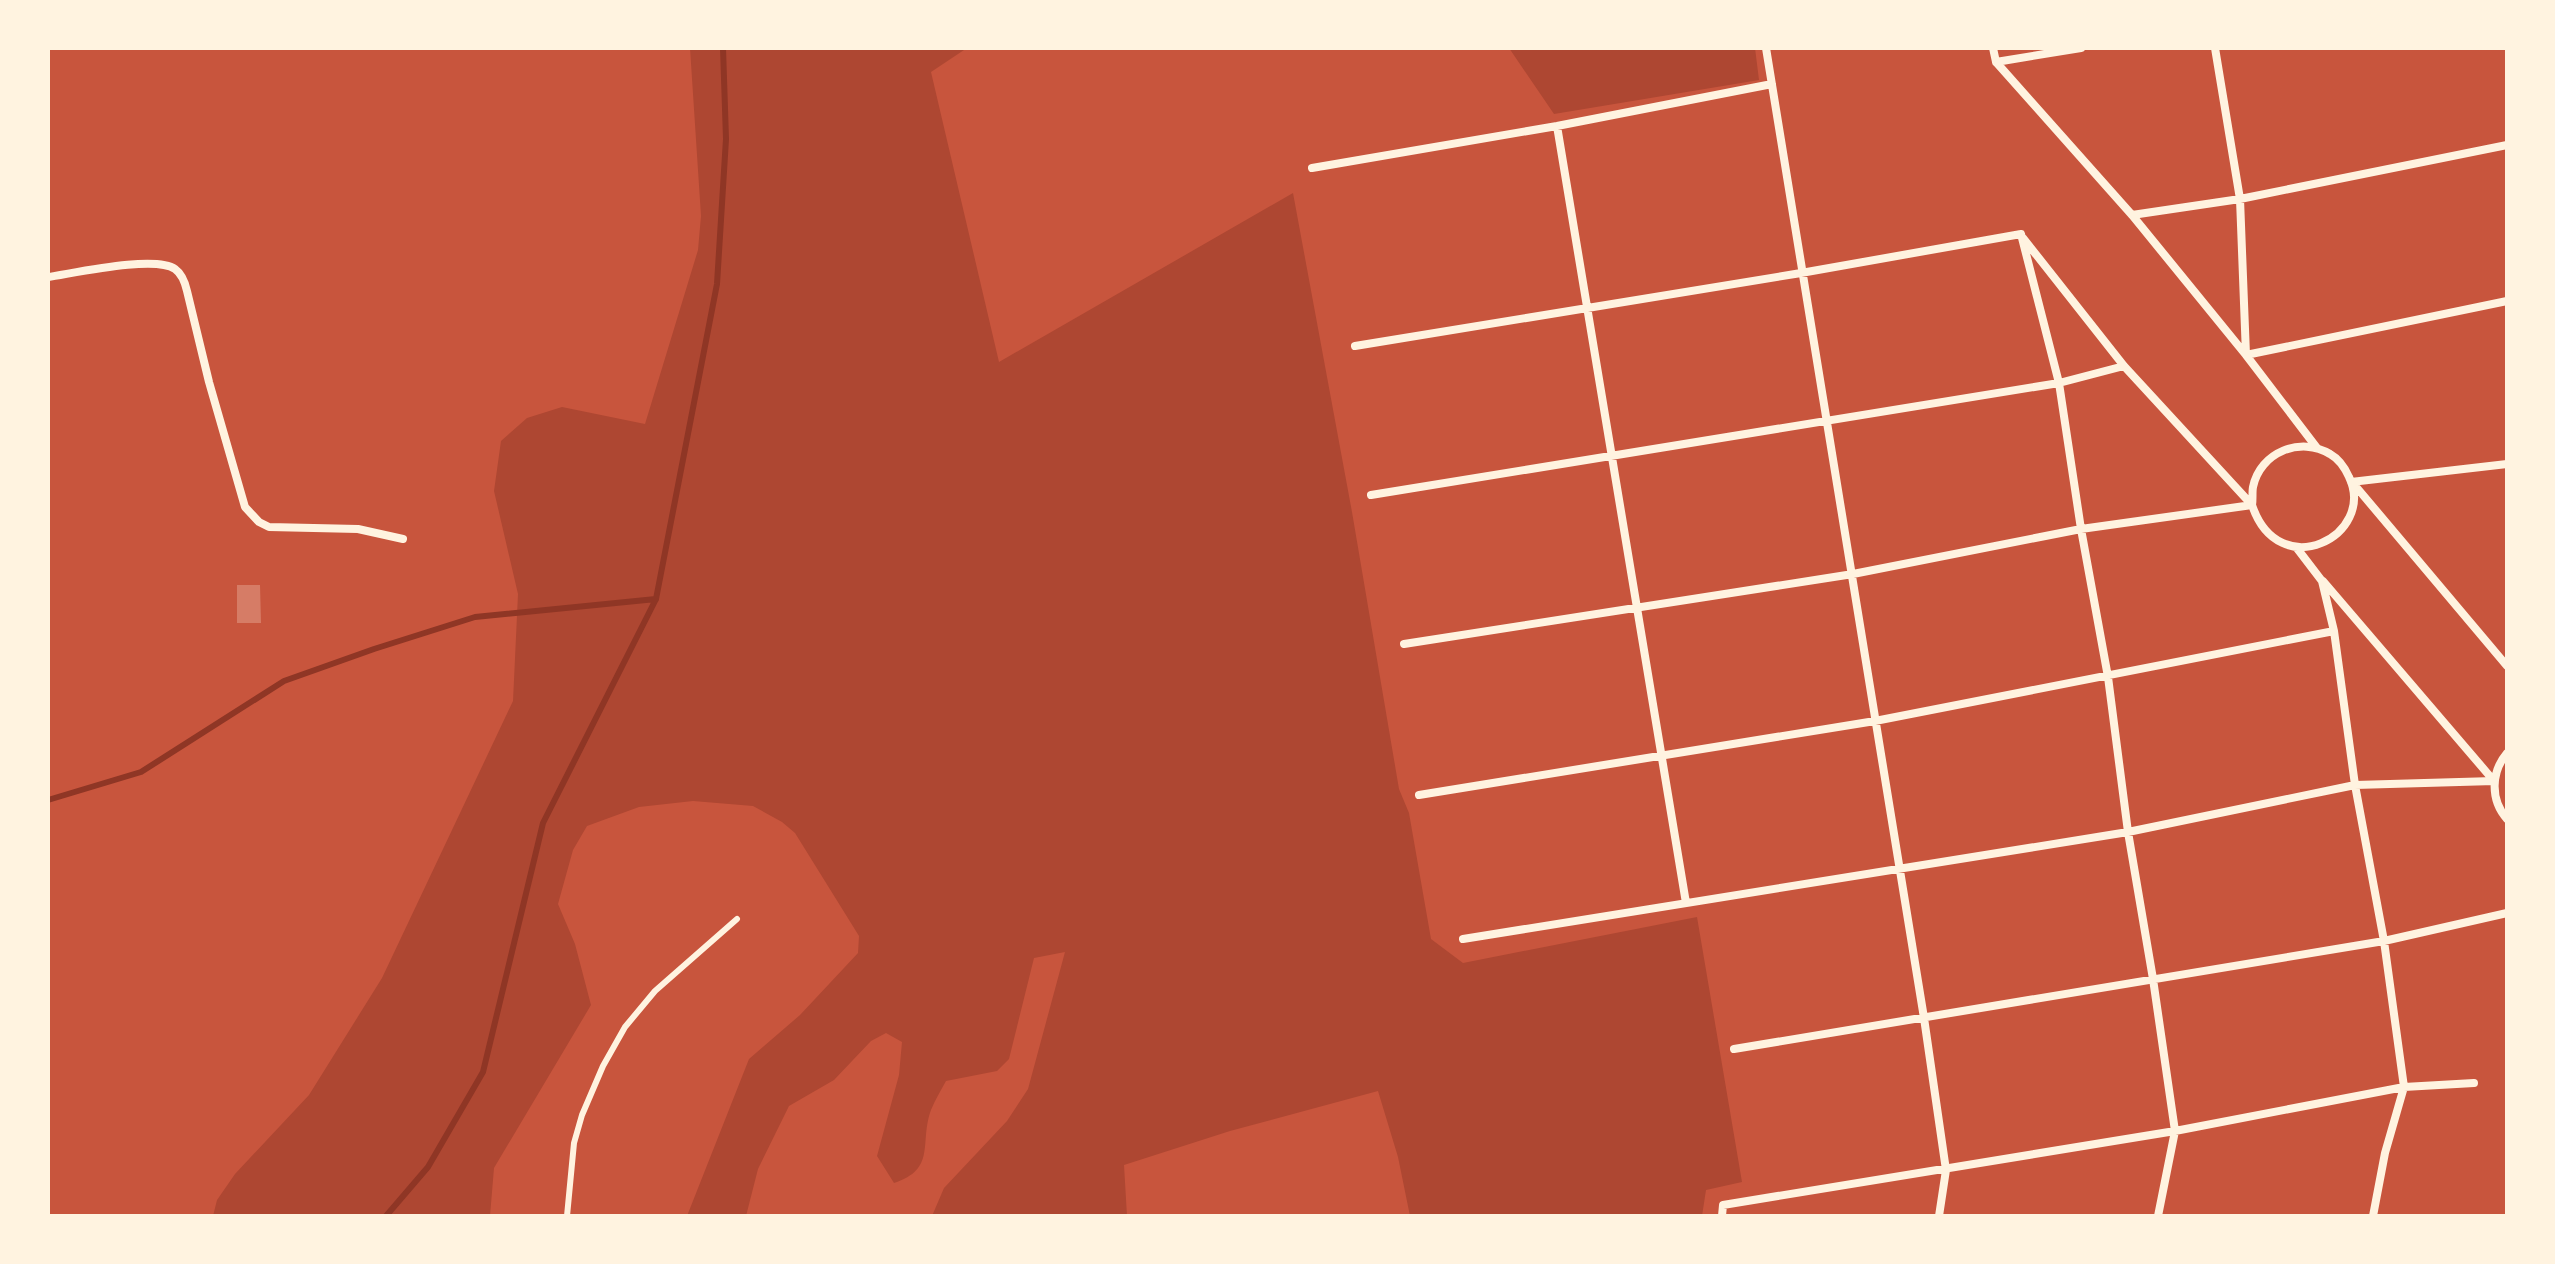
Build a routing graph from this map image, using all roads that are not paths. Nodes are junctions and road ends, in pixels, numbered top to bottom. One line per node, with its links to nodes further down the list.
1 (1766, 48): 6 (street)
2 (1993, 48): 5 (street)
3 (2081, 48): 5 (street)
4 (2215, 48): 10 (street)
5 (1996, 62): 11 (street)
6 (1772, 84): 7 (street); 13 (street)
7 (1557, 126): 9 (street); 16 (street)
8 (2507, 145): 10 (street)
9 (1312, 168)
10 (2240, 199): 11 (street); 18 (street)
11 (2132, 215): 18 (street)
12 (2021, 234): 13 (street); 19 (street); 20 (street)
13 (1801, 273): 16 (street); 21 (street)
14 (48, 277): 29 (street)
15 (2507, 301): 18 (street)
16 (1588, 309): 17 (street); 23 (street)
17 (1355, 346)
18 (2246, 355): 22 (street)
19 (2124, 366): 20 (street); 27 (street)
20 (2059, 383): 21 (street); 28 (street)
21 (1826, 422): 23 (street); 31 (street)
22 (2317, 448): 25 (street); 27 (street)
23 (1613, 456): 26 (street); 33 (street)
24 (2507, 464): 25 (street)
25 (2351, 482): 30 (street); 36 (street)
26 (1371, 495)
27 (2252, 505): 28 (street); 30 (street)
28 (2081, 529): 31 (street); 37 (street)
29 (403, 539)
30 (2296, 547): 32 (street)
31 (1853, 574): 33 (street); 38 (street)
32 (2322, 581): 34 (street); 41 (street)
33 (1636, 606): 35 (street); 40 (street)
34 (2334, 631): 37 (street); 42 (street)
35 (1404, 644)
36 (2507, 666)
37 (2108, 677): 38 (street); 45 (street)
38 (1875, 721): 40 (street); 46 (street)
39 (2507, 753): 41 (street)
40 (1662, 756): 43 (street); 47 (street)
41 (2494, 781): 42 (street); 44 (street)
42 (2355, 785): 45 (street); 51 (street)
43 (1419, 795)
44 (2507, 819)
45 (2128, 832): 46 (street); 52 (street)
46 (1900, 869): 47 (street); 53 (street)
47 (1686, 903): 50 (street)
48 (2507, 913): 51 (street)
49 (737, 919): 59 (lane)
50 (1463, 939)
51 (2384, 941): 52 (street); 56 (street)
52 (2153, 979): 53 (street); 57 (street)
53 (1924, 1018): 54 (street); 58 (street)
54 (1734, 1049)
55 (2474, 1083): 56 (street)
56 (2404, 1087): 57 (street); 63 (street)
57 (2175, 1131): 58 (street); 62 (street)
58 (1946, 1170): 60 (street); 61 (street)
59 (567, 1216)
60 (1722, 1216)
61 (1939, 1216)
62 (2158, 1216)
63 (2373, 1216)

